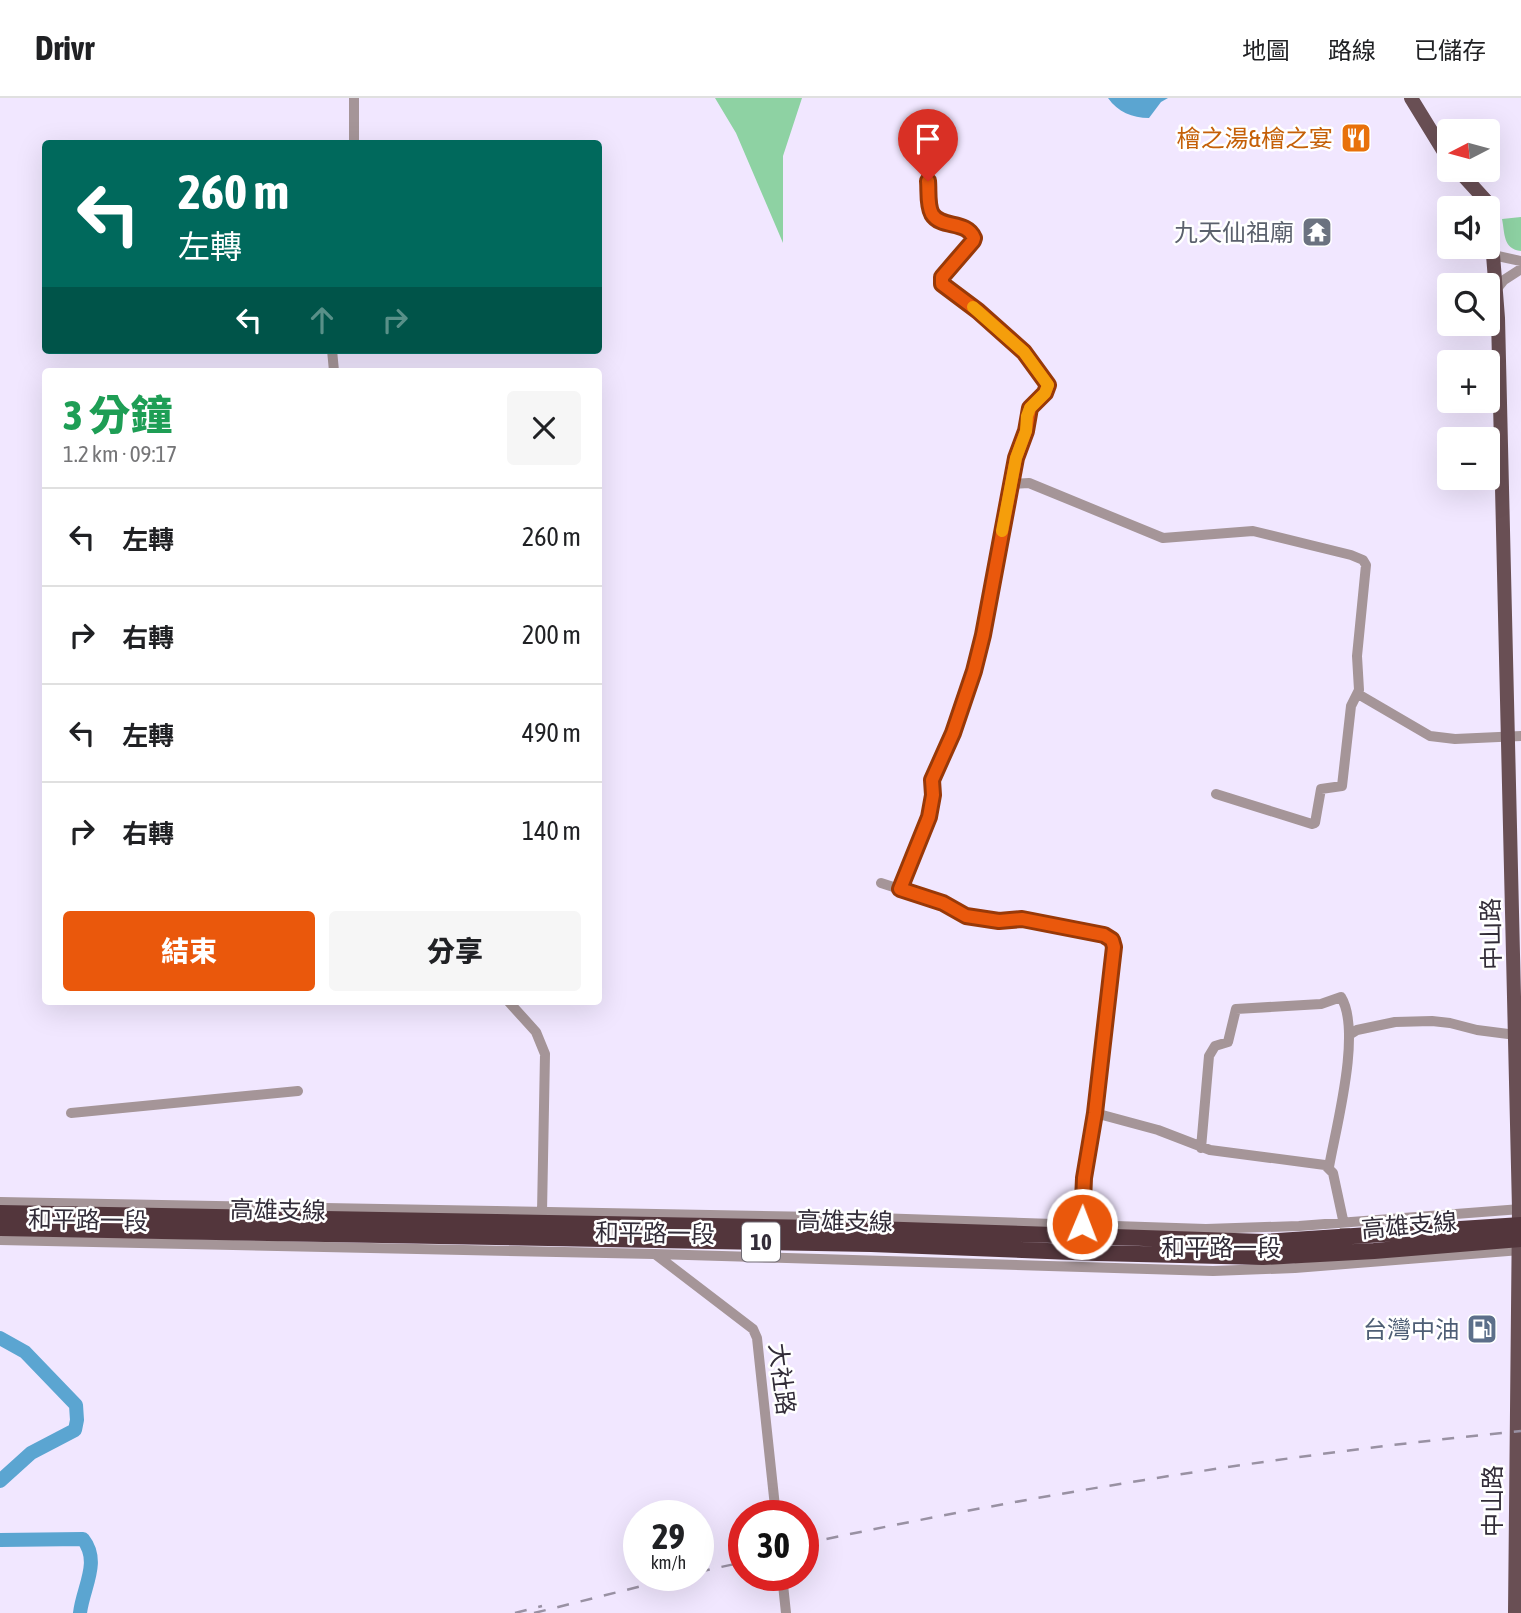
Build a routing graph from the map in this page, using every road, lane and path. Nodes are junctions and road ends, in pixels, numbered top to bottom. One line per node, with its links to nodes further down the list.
1 (354, 98): 3 (street)
2 (1411, 98): 4 (main road)
3 (354, 140)
4 (1437, 140)
5 (920, 153): 13 (street)
6 (1469, 182): 7 (main road, 中山路)
7 (1482, 196)
8 (1500, 256): 9 (street)
9 (1521, 261)
10 (1521, 269): 11 (street)
11 (1500, 285)
12 (1498, 336): 15 (main road, 中山路)
13 (1013, 484): 14 (street); 18 (street)
14 (1358, 694): 15 (street); 16 (street)
15 (1515, 736): 21 (main road, 中山路)
16 (1216, 794)
17 (881, 883): 18 (street)
18 (900, 889): 24 (street)
19 (512, 1005): 29 (street)
20 (1349, 1035): 21 (street); 25 (street); 26 (street)
21 (1516, 1035): 35 (main road, 中山路)
22 (298, 1091): 23 (street)
23 (71, 1113)
24 (1095, 1113): 25 (street); 33 (street)
25 (1201, 1148): 26 (street)
26 (1329, 1167): 32 (street)
27 (0, 1202): 28 (street, 和平路一段)
28 (365, 1209): 29 (street, 和平路一段); 31 (street, 和平路一段)
29 (542, 1212): 33 (street, 和平路一段)
30 (0, 1213): 35 (highway, 高雄支線 / 10, bridge)
31 (0, 1220)
32 (1344, 1223): 33 (street, 和平路一段); 35 (street, 和平路一段); 39 (street)
33 (1082, 1224): 40 (street)
34 (0, 1228): 35 (highway, 高雄支線 / 10, bridge)
35 (1520, 1231): 38 (street, 和平路一段); 38 (street); 41 (main road, 中山路)
36 (0, 1240): 37 (street, 和平路一段)
37 (654, 1254): 40 (street, 和平路一段); 43 (street, 大社路)
38 (1413, 1258): 39 (street, 和平路一段)
39 (1350, 1263): 40 (street, 和平路一段)
40 (1083, 1266)
41 (1519, 1315): 42 (main road, 中山路)
42 (1518, 1447): 46 (main road, 中山路)
43 (774, 1500)
44 (784, 1591): 45 (street)
45 (786, 1613)
46 (1515, 1613)

